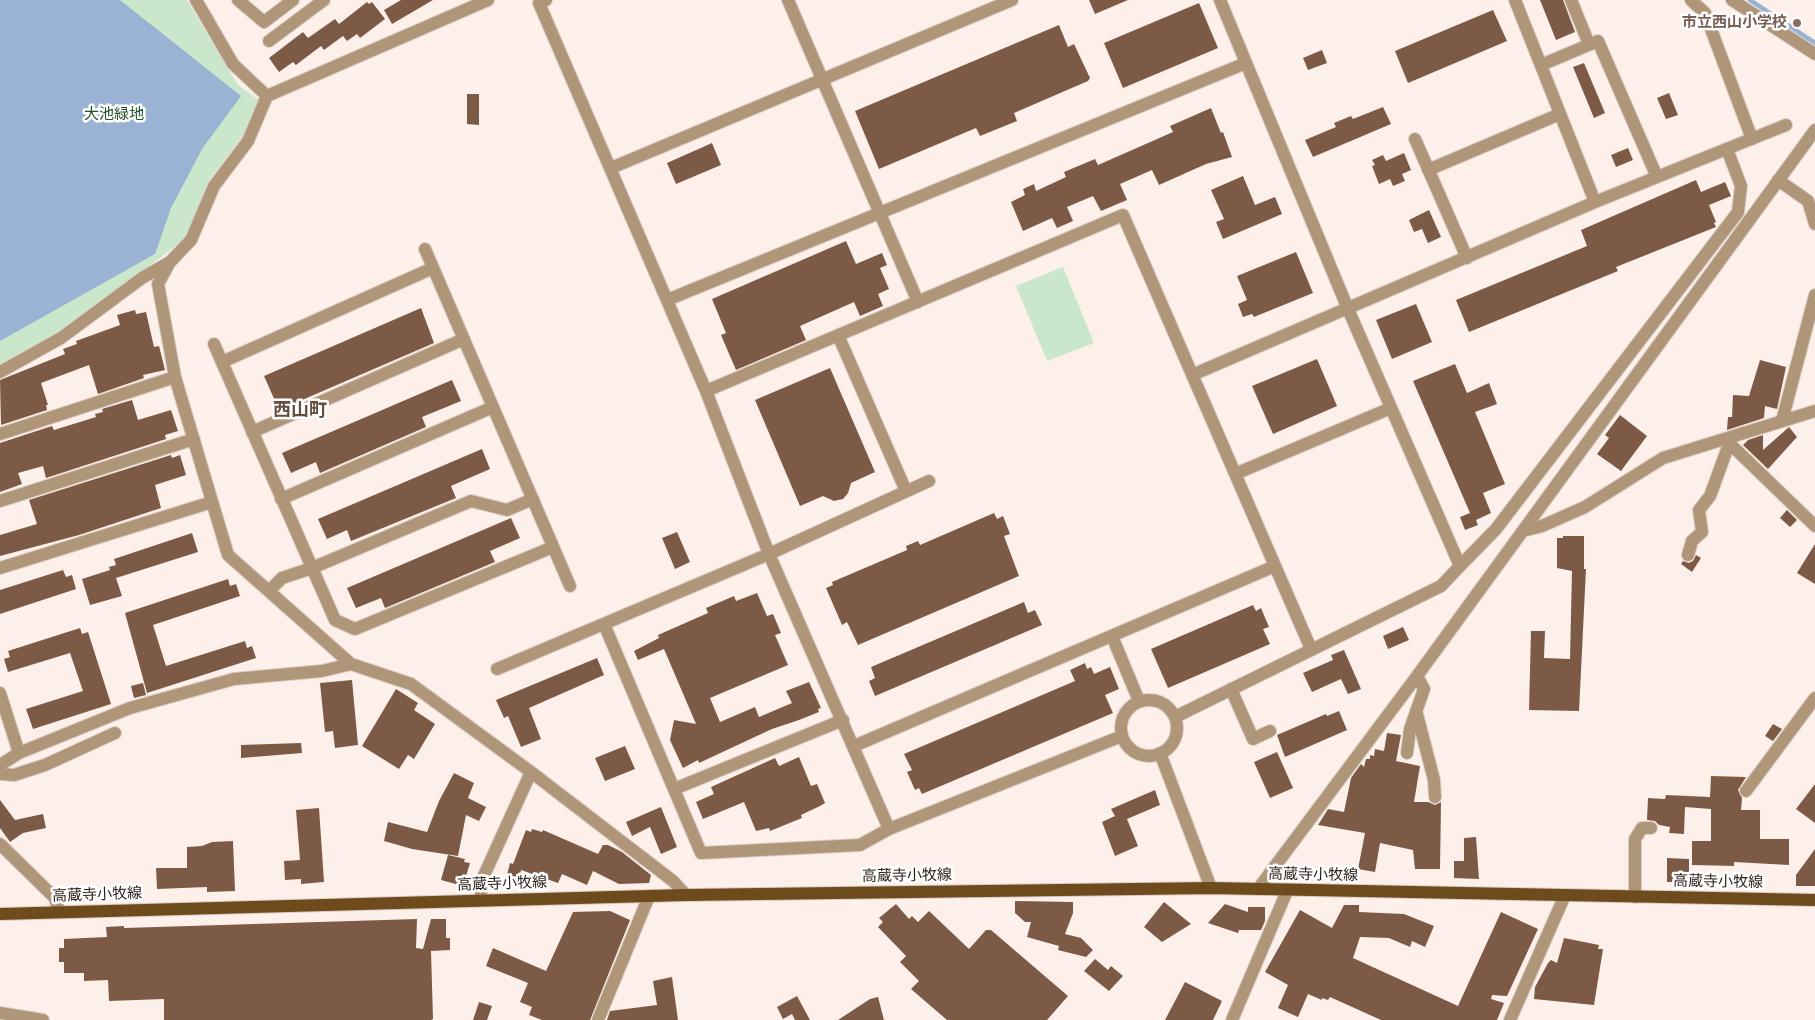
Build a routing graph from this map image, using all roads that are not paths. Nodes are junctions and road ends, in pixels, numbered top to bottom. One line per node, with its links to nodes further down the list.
1 (196, 0): 20 (street)
2 (238, 0): 3 (street)
3 (293, 0)
4 (324, 0): 14 (street)
5 (488, 0): 20 (street)
6 (546, 0): 27 (street)
7 (788, 0): 19 (street)
8 (1012, 0): 19 (street)
9 (1220, 0): 17 (street)
10 (1515, 0): 18 (street)
11 (1571, 0): 15 (street)
12 (1690, 0): 24 (street)
13 (1732, 0): 16 (street)
14 (269, 41)
15 (1589, 44): 18 (street); 29 (street)
16 (1815, 54)
17 (1246, 63): 32 (street); 41 (street)
18 (1541, 65): 21 (street)
19 (822, 80): 27 (street); 32 (street)
20 (267, 96): 36 (street)
21 (1560, 114): 28 (street); 31 (street)
22 (1786, 125): 24 (street)
23 (1815, 130): 30 (street)
24 (1752, 139): 26 (street)
25 (1415, 140): 28 (street)
26 (1728, 149): 29 (street); 71 (street)
27 (611, 168): 39 (street)
28 (1428, 170): 35 (street)
29 (1657, 177): 31 (street)
30 (1778, 180): 33 (street); 66 (street)
31 (1595, 202): 35 (street)
32 (880, 213): 39 (street); 40 (street)
33 (1815, 224)
34 (425, 248): 37 (street)
35 (1468, 258): 41 (street)
36 (170, 262): 46 (street); 48 (street)
37 (433, 268): 43 (street); 45 (street)
38 (1815, 295): 53 (street)
39 (667, 300): 49 (street)
40 (918, 302): 42 (street); 47 (street)
41 (1348, 309): 47 (street); 51 (street)
42 (838, 335): 49 (street); 60 (street)
43 (464, 339): 50 (street); 54 (street)
44 (214, 344): 45 (street)
45 (222, 362): 54 (street)
46 (0, 372)
47 (1192, 375): 58 (street)
48 (175, 377): 55 (street); 56 (street)
49 (706, 391): 68 (street)
50 (493, 407): 61 (street); 62 (street)
51 (1391, 408): 58 (street); 71 (street)
52 (1815, 412): 53 (street)
53 (1782, 421): 57 (street)
54 (252, 432): 61 (street)
55 (0, 434)
56 (194, 439): 63 (street); 64 (street)
57 (1727, 442): 65 (street); 66 (street); 69 (street)
58 (1235, 474): 70 (street)
59 (929, 481): 60 (street)
60 (906, 491): 68 (street)
61 (281, 499): 73 (street)
62 (533, 499): 67 (street); 73 (street)
63 (0, 501)
64 (212, 502): 72 (street); 75 (street)
65 (1815, 526)
66 (1522, 531): 81 (street)
67 (553, 547): 73 (street); 74 (street)
68 (769, 554): 76 (street); 88 (street)
69 (1688, 555)
70 (1275, 566): 77 (street); 78 (street)
71 (1460, 566): 78 (street)
72 (0, 568)
73 (312, 568): 75 (street)
74 (570, 586)
75 (269, 591): 79 (street)
76 (604, 624): 80 (street); 99 (street)
77 (1112, 636): 85 (street); 92 (street)
78 (1311, 649): 82 (street)
79 (351, 664): 93 (street); 97 (street)
80 (497, 669)
81 (1417, 676): 86 (street); 106 (street)
82 (1231, 689): 87 (street); 89 (street)
83 (0, 694): 93 (street)
84 (1815, 698): 100 (street)
85 (1139, 701): 87 (street); 91 (street)
86 (1417, 714): 95 (street); 101 (street)
87 (1175, 718): 94 (street)
88 (842, 720): 92 (street); 99 (street)
89 (1270, 731)
90 (115, 733): 98 (street)
91 (1122, 736): 94 (street); 103 (street)
92 (854, 746): 103 (street)
93 (19, 753): 96 (street)
94 (1160, 753): 105 (street)
95 (1407, 753)
96 (0, 765)
97 (531, 772): 108 (street); 112 (street)
98 (0, 774)
99 (674, 789): 103 (street)
100 (1746, 791)
101 (1435, 797)
102 (1651, 828): 111 (street)
103 (889, 829)
104 (0, 844): 114 (street)
105 (1211, 888): 106 (main road, 高蔵寺小牧線); 108 (main road, 高蔵寺小牧線)
106 (1258, 889): 107 (main road, 高蔵寺小牧線)
107 (1287, 891): 109 (main road, 高蔵寺小牧線); 119 (street)
108 (686, 895): 110 (main road, 高蔵寺小牧線)
109 (1565, 895): 111 (main road, 高蔵寺小牧線); 120 (street)
110 (649, 896): 112 (main road, 高蔵寺小牧線); 118 (street)
111 (1635, 897): 113 (main road, 高蔵寺小牧線)
112 (481, 900): 114 (main road, 高蔵寺小牧線)
113 (1815, 900)
114 (59, 912): 115 (main road, 高蔵寺小牧線)
115 (0, 914)
116 (0, 1013): 117 (street)
117 (42, 1020)
118 (598, 1020)
119 (1232, 1020)
120 (1510, 1020)

